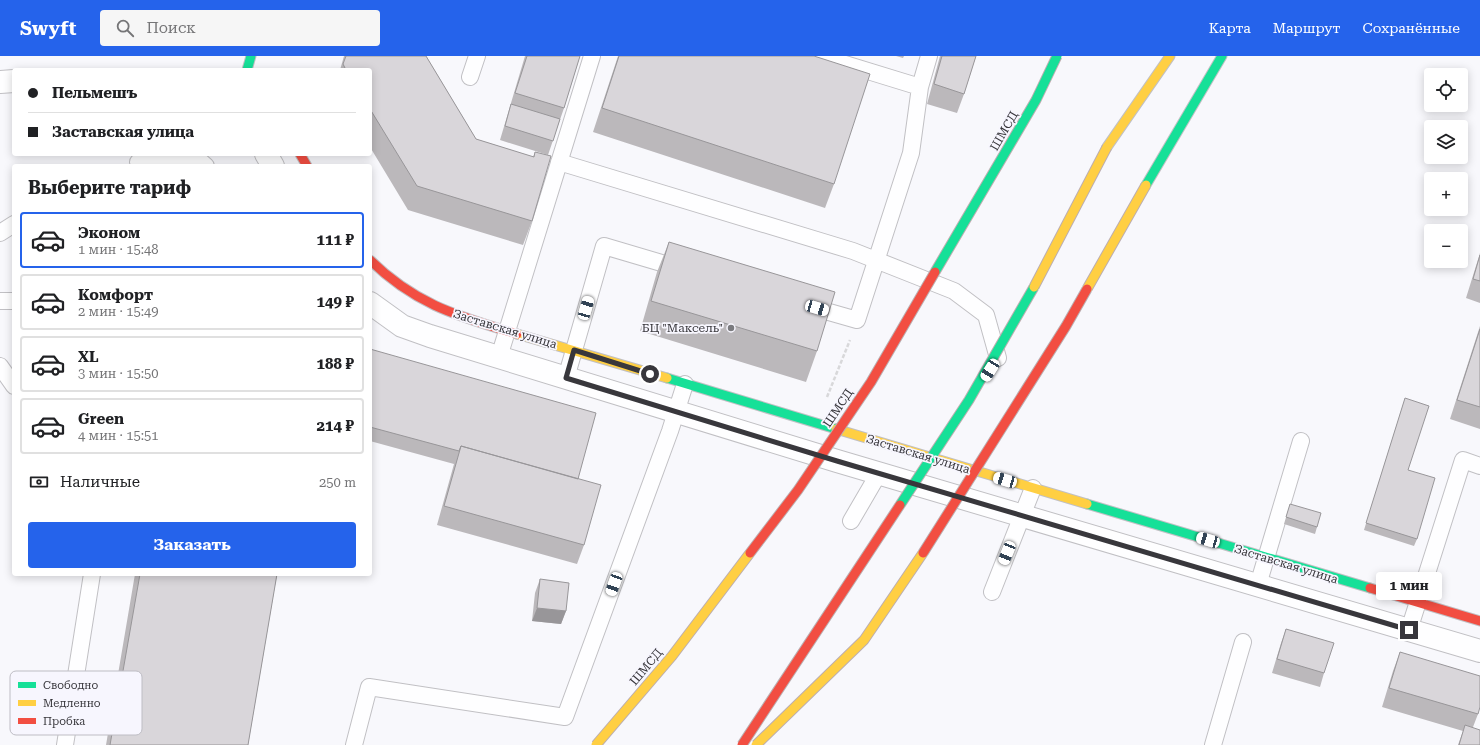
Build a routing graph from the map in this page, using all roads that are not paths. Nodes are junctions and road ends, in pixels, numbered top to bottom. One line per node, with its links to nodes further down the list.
1 (251, 56): 9 (main road)
2 (477, 56): 10 (lane)
3 (592, 56): 15 (lane)
4 (819, 56): 13 (lane)
5 (929, 56): 13 (lane)
6 (1057, 56): 54 (main road, ШМСД, bridge)
7 (1170, 56): 55 (main road, bridge)
8 (1222, 56): 56 (main road, bridge)
9 (248, 68)
10 (470, 77)
11 (12, 81): 12 (street)
12 (0, 82)
13 (920, 87): 19 (lane)
14 (138, 162): 16 (lane)
15 (559, 162): 19 (lane); 26 (lane)
16 (204, 164)
17 (12, 225): 18 (lane)
18 (0, 233)
19 (878, 261): 24 (lane); 35 (lane)
20 (372, 262): 26 (main road, Заставская улица)
21 (696, 273): 27 (lane)
22 (0, 301): 23 (lane)
23 (12, 301)
24 (794, 302)
25 (372, 304): 28 (street)
26 (507, 331): 27 (main road, Заставская улица); 28 (lane)
27 (574, 350): 30 (lane); 32 (main road, Заставская улица)
28 (498, 357): 30 (street)
29 (0, 366): 31 (lane)
30 (566, 378): 33 (street)
31 (12, 383)
32 (685, 384): 33 (lane); 35 (main road, Заставская улица)
33 (676, 412): 37 (street); 53 (lane)
34 (1301, 441): 41 (lane)
35 (934, 459): 38 (main road, Заставская улица)
36 (1480, 466): 45 (lane)
37 (879, 473): 39 (street); 40 (lane)
38 (1034, 488): 39 (lane); 41 (main road, Заставская улица)
39 (1022, 515): 43 (street); 44 (lane)
40 (851, 521)
41 (1266, 558): 43 (lane); 45 (main road, Заставская улица)
42 (92, 576): 50 (lane)
43 (1258, 585): 47 (street)
44 (992, 592)
45 (1418, 603): 46 (main road, Заставская улица); 47 (lane)
46 (1480, 621)
47 (1409, 630): 49 (street)
48 (1243, 642): 57 (lane)
49 (1480, 650)
50 (76, 671)
51 (66, 735): 52 (lane)
52 (64, 745)
53 (354, 745)
54 (596, 745)
55 (742, 745)
56 (756, 745)
57 (1213, 745)

